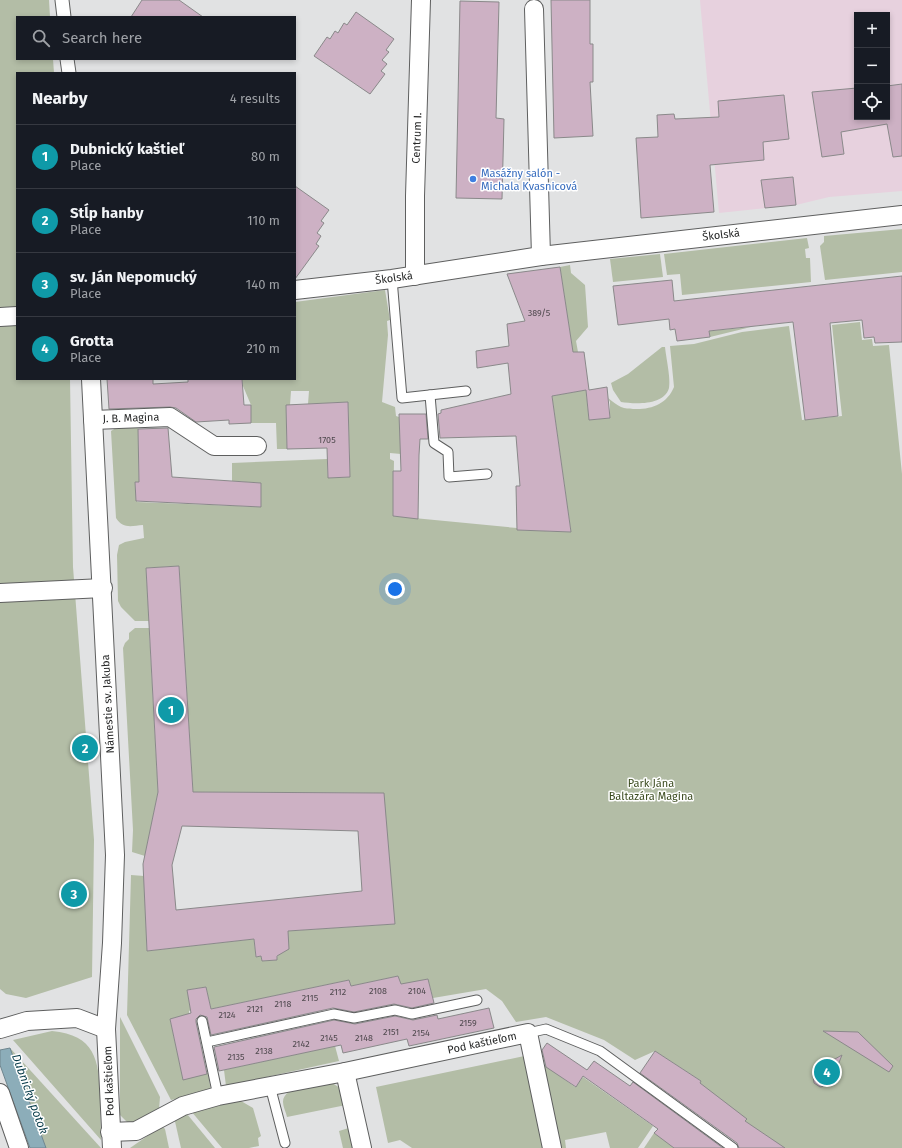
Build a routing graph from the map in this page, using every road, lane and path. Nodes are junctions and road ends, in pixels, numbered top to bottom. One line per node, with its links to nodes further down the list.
1 (62, 0): 4 (street)
2 (421, 0): 9 (street, Centrum I.)
3 (534, 9): 8 (street)
4 (64, 16)
5 (68, 60): 6 (street)
6 (69, 72)
7 (902, 215): 8 (street, Školská)
8 (540, 256): 9 (street, Školská)
9 (415, 276): 10 (street, Školská)
10 (392, 279): 11 (street, Školská); 16 (lane)
11 (296, 290)
12 (0, 316): 13 (street)
13 (16, 316)
14 (91, 380): 17 (street, Námestie sv. Jakuba)
15 (466, 391): 16 (lane)
16 (430, 395): 19 (lane)
17 (93, 420): 18 (street, J. B. Magina); 20 (street, Námestie sv. Jakuba)
18 (257, 446)
19 (488, 474)
20 (103, 588): 21 (street); 25 (street, Námestie sv. Jakuba)
21 (0, 593)
22 (477, 1000): 27 (lane)
23 (202, 1021): 27 (lane)
24 (0, 1029): 25 (street)
25 (106, 1029): 32 (street, Pod kaštieľom)
26 (528, 1033): 28 (street, Pod kaštieľom); 36 (street, Pod kaštieľom); 37 (lane)
27 (207, 1042): 31 (lane)
28 (345, 1072): 29 (street, Pod kaštieľom); 35 (street)
29 (270, 1086): 31 (street, Pod kaštieľom); 33 (lane)
30 (0, 1093): 34 (street)
31 (218, 1096): 32 (street, Pod kaštieľom)
32 (111, 1140)
33 (285, 1143)
34 (18, 1148)
35 (362, 1148)
36 (552, 1148)
37 (733, 1148)

